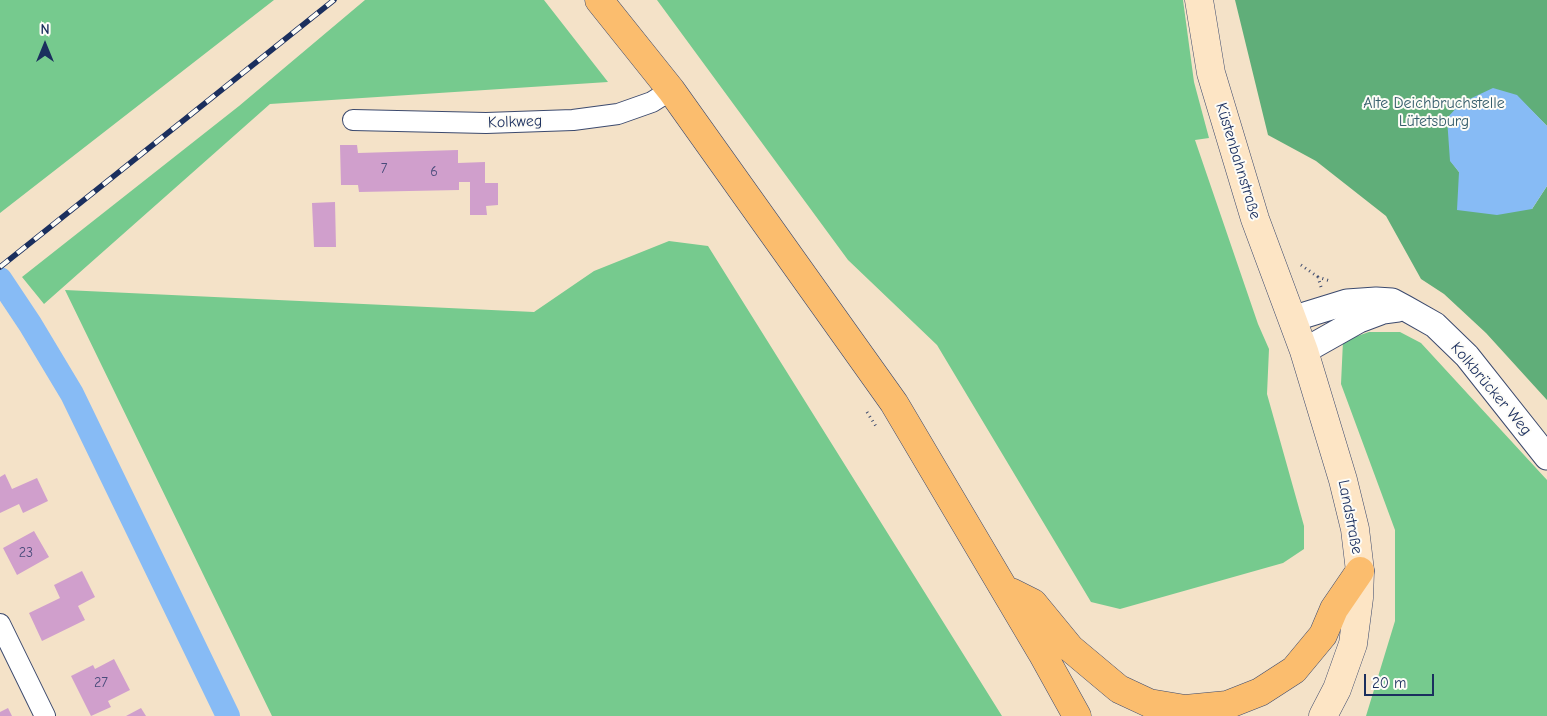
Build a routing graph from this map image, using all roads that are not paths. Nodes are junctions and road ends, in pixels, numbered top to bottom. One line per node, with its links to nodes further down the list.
1 (599, 0): 3 (main road)
2 (1199, 0): 6 (main road, Küstenbahnstraße)
3 (671, 90): 4 (street, Kolkweg); 10 (main road)
4 (354, 120)
5 (1405, 308): 6 (street, Kolkbrücker Weg); 7 (street); 8 (street, Kolkbrücker Weg)
6 (1292, 318): 7 (main road, Landstraße)
7 (1304, 351): 9 (main road, Landstraße)
8 (1547, 457)
9 (1360, 571): 10 (main road); 14 (main road, Landstraße)
10 (1003, 588): 13 (main road)
11 (0, 624): 12 (street)
12 (45, 716)
13 (1077, 716)
14 (1322, 716)

